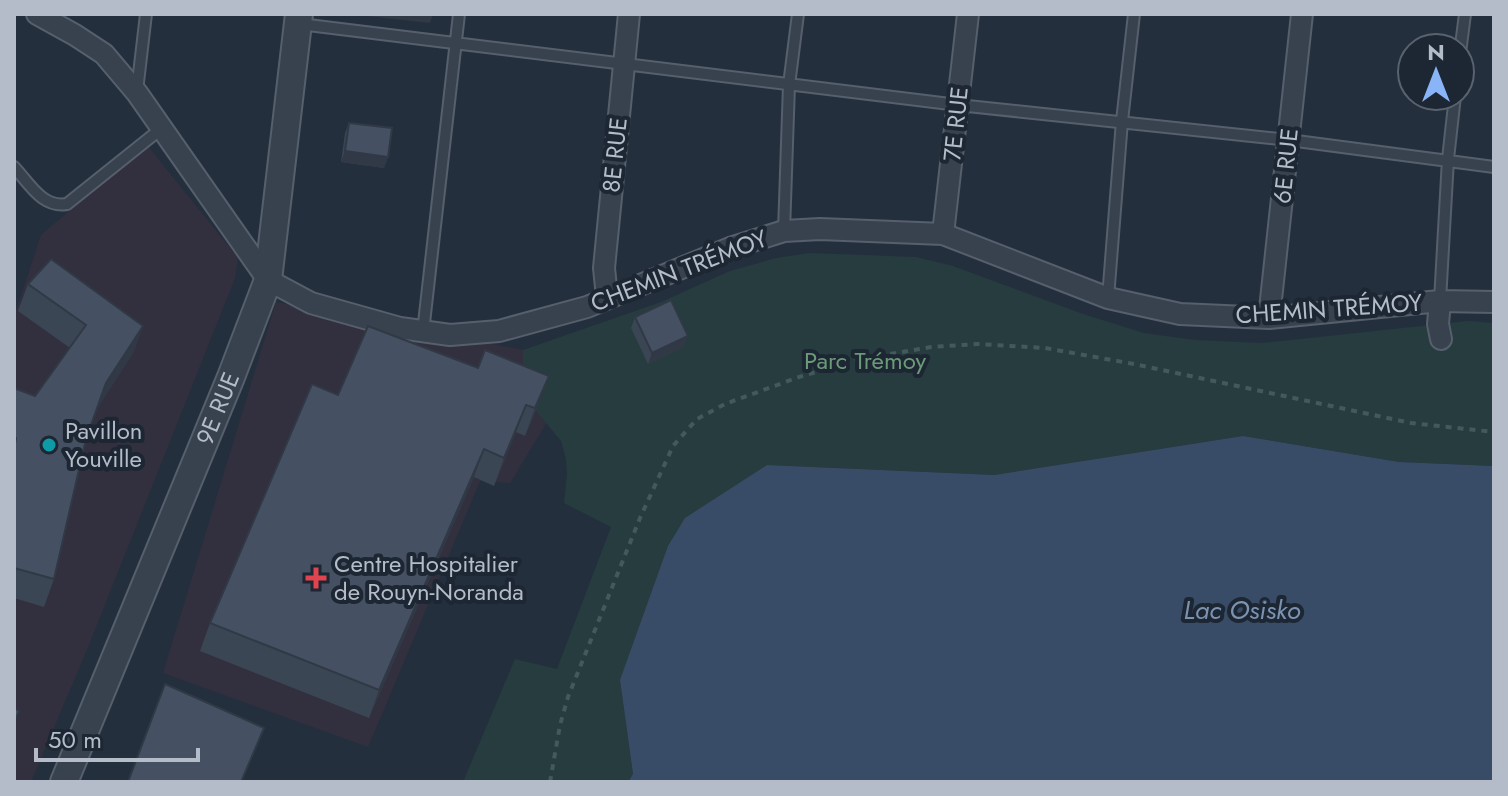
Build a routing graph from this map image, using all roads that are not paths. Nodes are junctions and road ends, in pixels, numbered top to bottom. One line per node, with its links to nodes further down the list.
1 (37, 14): 13 (street, CHEMIN TRÉMOY)
2 (146, 14): 13 (lane)
3 (459, 14): 10 (lane)
4 (629, 14): 11 (street, 8E RUE)
5 (798, 14): 12 (lane)
6 (968, 14): 14 (street, 7E RUE)
7 (1134, 14): 16 (lane)
8 (1302, 14): 18 (street, 6E RUE)
9 (298, 19): 10 (lane); 24 (street, 9E RUE)
10 (455, 43): 11 (lane); 30 (lane)
11 (624, 64): 12 (lane); 25 (street, 8E RUE)
12 (789, 85): 14 (lane); 22 (lane)
13 (137, 93): 17 (street, CHEMIN TRÉMOY)
14 (958, 105): 16 (lane); 23 (street, 7E RUE)
15 (1453, 112): 19 (lane)
16 (1122, 121): 18 (lane); 26 (lane)
17 (162, 128): 20 (lane); 24 (street, CHEMIN TRÉMOY)
18 (1289, 140): 19 (lane); 29 (street, 6E RUE)
19 (1448, 159): 21 (lane); 27 (lane)
20 (14, 167)
21 (1494, 167)
22 (784, 231): 23 (street, CHEMIN TRÉMOY); 25 (street, CHEMIN TRÉMOY)
23 (943, 234): 26 (street, CHEMIN TRÉMOY)
24 (268, 280): 30 (street, CHEMIN TRÉMOY); 32 (street, 9E RUE)
25 (607, 297): 30 (street, CHEMIN TRÉMOY)
26 (1108, 298): 29 (street, CHEMIN TRÉMOY)
27 (1440, 301): 28 (street, CHEMIN TRÉMOY); 29 (street, CHEMIN TRÉMOY); 31 (street)
28 (1494, 302)
29 (1269, 318)
30 (423, 332)
31 (1441, 339)
32 (64, 782)

